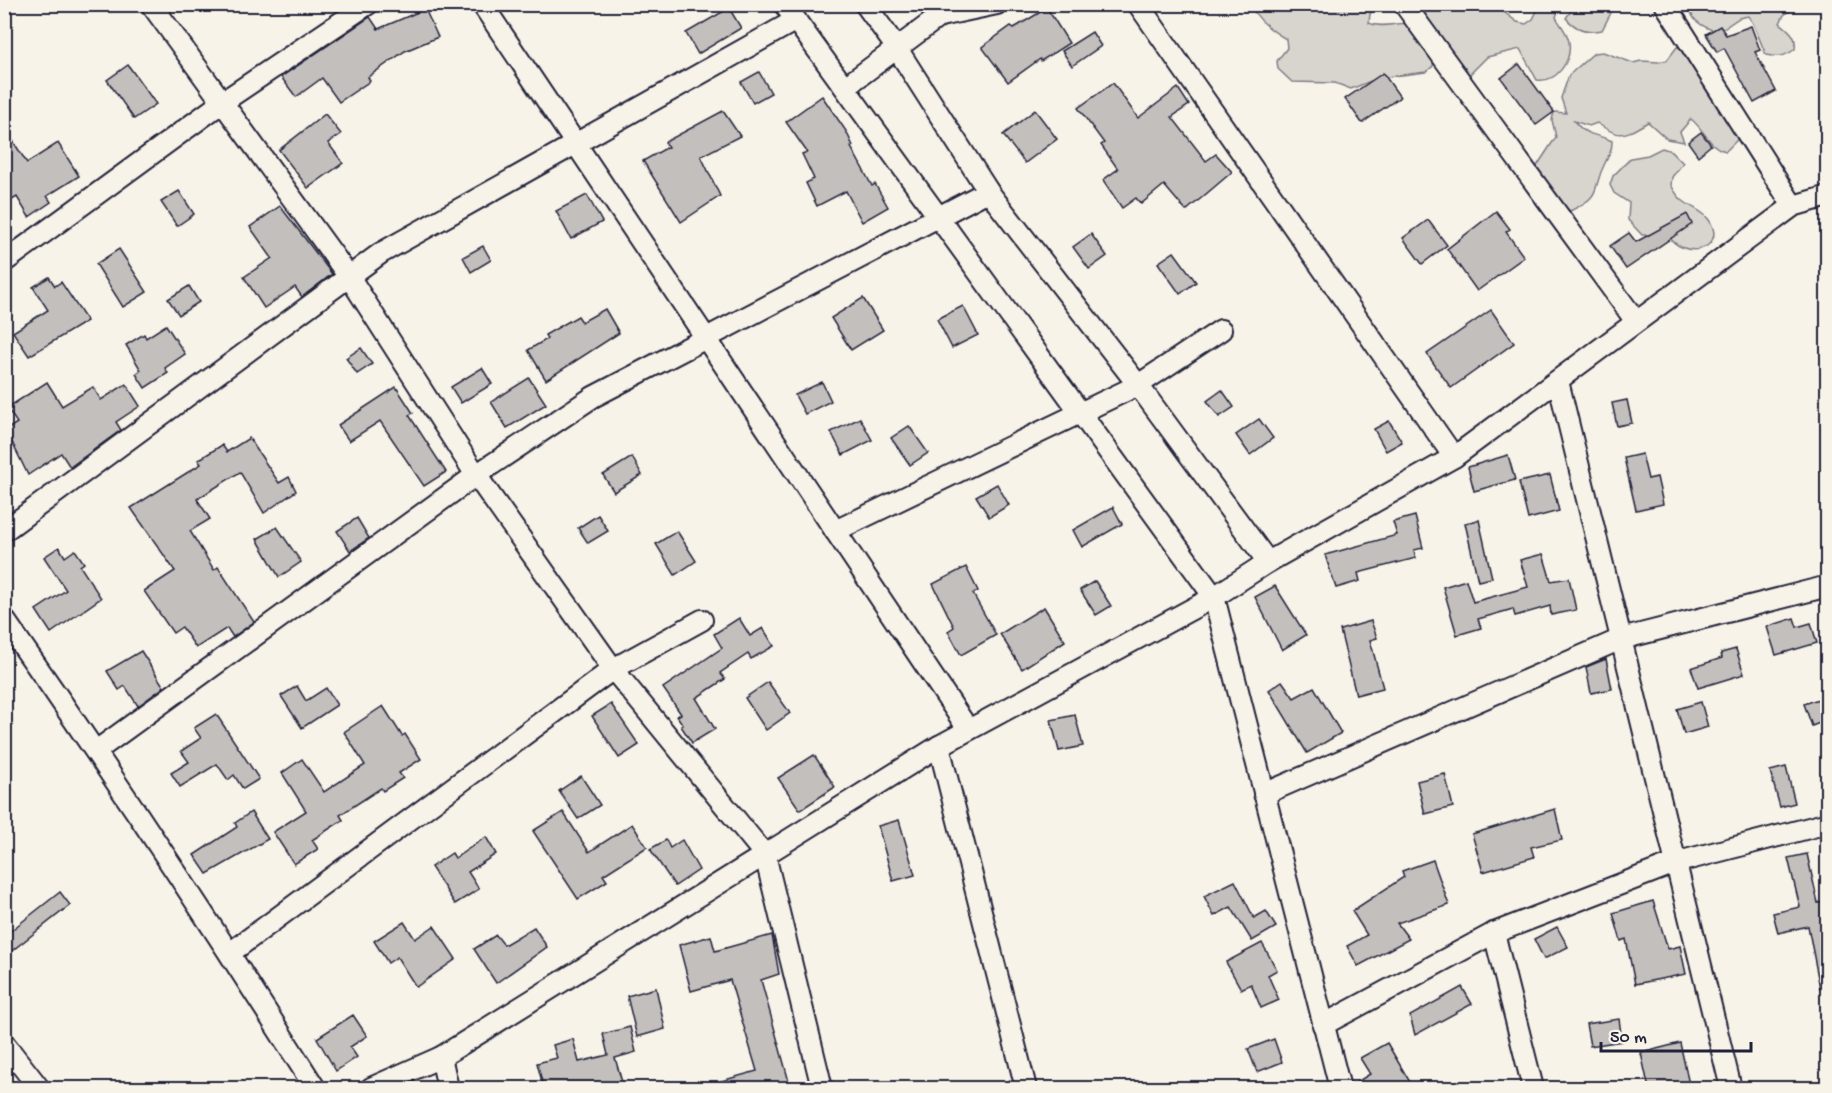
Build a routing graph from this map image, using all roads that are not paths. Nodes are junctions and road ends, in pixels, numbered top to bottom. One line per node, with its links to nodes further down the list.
1 (151, 4): 12 (street)
2 (368, 4): 12 (street)
3 (482, 4): 13 (street)
4 (865, 4): 10 (street)
5 (997, 4): 10 (street)
6 (1138, 4): 26 (street)
7 (1404, 4): 20 (street)
8 (1665, 4): 16 (street)
9 (790, 12): 11 (street); 13 (street)
10 (896, 47): 11 (street); 14 (street)
11 (844, 87): 17 (street)
12 (224, 100): 18 (street); 19 (street)
13 (576, 144): 19 (street); 22 (street)
14 (988, 191): 17 (street); 24 (street)
15 (1827, 196): 16 (street)
16 (1793, 206): 20 (street)
17 (939, 218): 22 (street); 25 (street)
18 (4, 261)
19 (350, 278): 27 (street); 28 (street)
20 (1635, 320): 23 (street)
21 (1221, 330): 24 (street)
22 (706, 338): 27 (street); 29 (street)
23 (1558, 381): 26 (street); 35 (street)
24 (1138, 385): 25 (street); 30 (street)
25 (1080, 411): 29 (street); 32 (street)
26 (1454, 457): 30 (street)
27 (476, 475): 36 (street); 39 (street)
28 (4, 531)
29 (835, 531): 37 (street)
30 (1268, 562): 32 (street)
31 (1827, 590): 35 (street)
32 (1214, 597): 37 (street); 40 (street)
33 (4, 619): 39 (street)
34 (702, 620): 36 (street)
35 (1621, 639): 40 (street); 43 (street)
36 (613, 669): 42 (street); 45 (street)
37 (968, 729): 38 (street)
38 (939, 746): 42 (street); 54 (street)
39 (96, 751): 45 (street)
40 (1264, 794): 46 (street)
41 (1827, 823): 43 (street)
42 (765, 855): 48 (street); 53 (street)
43 (1678, 862): 44 (street); 57 (street)
44 (1494, 933): 46 (street); 56 (street)
45 (230, 953): 50 (street)
46 (1323, 1025): 55 (street)
47 (4, 1043): 49 (street)
48 (441, 1057): 51 (street); 52 (street)
49 (39, 1089)
50 (315, 1089)
51 (370, 1089)
52 (448, 1089)
53 (822, 1089)
54 (1026, 1089)
55 (1340, 1089)
56 (1533, 1089)
57 (1731, 1089)

